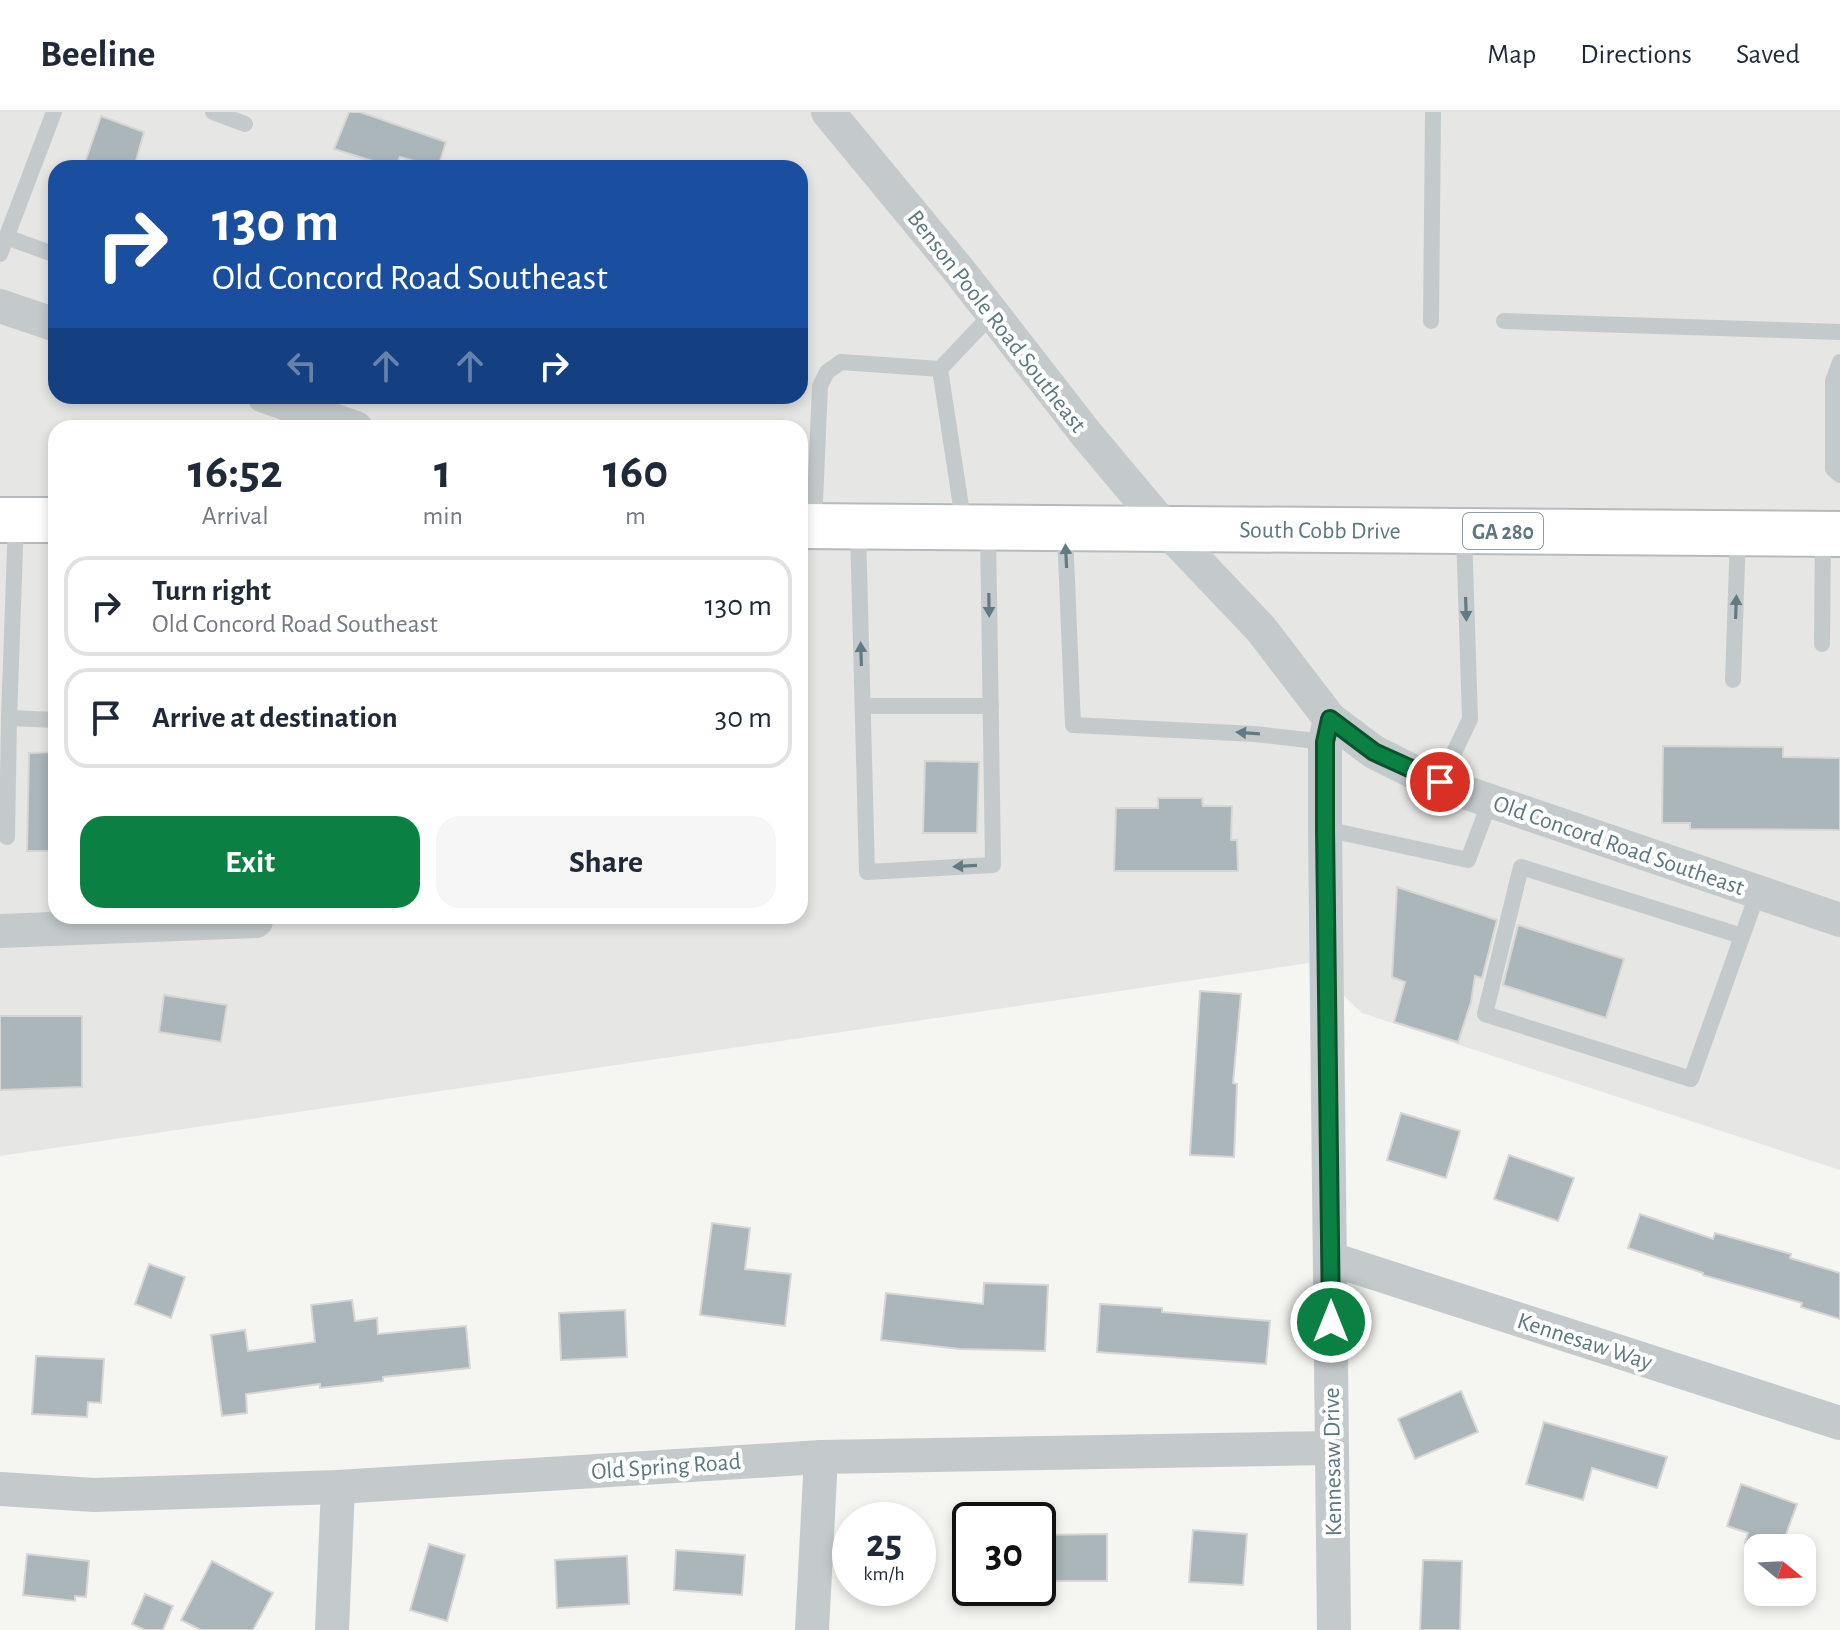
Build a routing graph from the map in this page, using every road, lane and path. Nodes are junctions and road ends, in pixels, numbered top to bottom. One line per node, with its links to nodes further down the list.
1 (54, 112): 6 (lane)
2 (213, 112): 5 (lane)
3 (828, 112): 10 (street, Benson Poole Road Southeast)
4 (1433, 112): 11 (lane)
5 (245, 124)
6 (6, 237): 7 (lane); 8 (lane)
7 (48, 252)
8 (0, 254)
9 (0, 306): 13 (street)
10 (993, 313): 16 (lane); 26 (street, Benson Poole Road Southeast)
11 (1431, 321)
12 (1504, 321): 14 (lane)
13 (48, 322)
14 (1840, 332)
15 (1840, 362): 19 (lane)
16 (940, 369): 20 (lane); 23 (lane)
17 (287, 404): 18 (street)
18 (333, 420)
19 (1840, 475)
20 (808, 515)
21 (24, 520): 34 (lane)
22 (808, 526): 25 (main road, South Cobb Drive / GA 280)
23 (976, 527): 24 (main road, South Cobb Drive / GA 280); 25 (main road, South Cobb Drive / GA 280); 33 (lane, one-way to 33)
24 (1064, 527): 26 (main road, South Cobb Drive / GA 280); 36 (lane, one-way to 24)
25 (858, 528): 32 (lane, one-way to 25)
26 (1166, 529): 27 (main road, South Cobb Drive / GA 280); 36 (street, Old Concord Road Southeast)
27 (1464, 531): 28 (main road, South Cobb Drive / GA 280); 37 (lane, one-way to 37)
28 (1738, 533): 29 (main road, South Cobb Drive / GA 280); 31 (lane, one-way to 28)
29 (1831, 534): 30 (lane)
30 (1822, 644)
31 (1733, 680)
32 (863, 706): 33 (lane); 33 (lane, one-way to 32)
33 (991, 706)
34 (9, 718): 35 (lane); 40 (lane)
35 (48, 720)
36 (1328, 730): 37 (street, Old Concord Road Southeast); 39 (street, Kennesaw Drive)
37 (1440, 782): 38 (street, Old Concord Road Southeast)
38 (1490, 801): 39 (lane); 41 (street, Old Concord Road Southeast)
39 (1325, 829): 46 (street, Kennesaw Drive)
40 (7, 837)
41 (1758, 892): 42 (street, Old Concord Road Southeast); 45 (lane)
42 (1840, 920)
43 (148, 924): 44 (street)
44 (0, 931)
45 (1742, 936): 45 (lane)
46 (1331, 1259): 47 (street, Kennesaw Way); 48 (street, Kennesaw Drive)
47 (1840, 1423)
48 (1332, 1448): 49 (street, Old Spring Road); 54 (street, Kennesaw Drive)
49 (821, 1457): 50 (street, Old Spring Road); 53 (street)
50 (338, 1487): 51 (street, Old Spring Road); 52 (street)
51 (0, 1489)
52 (332, 1630)
53 (812, 1630)
54 (1334, 1630)

